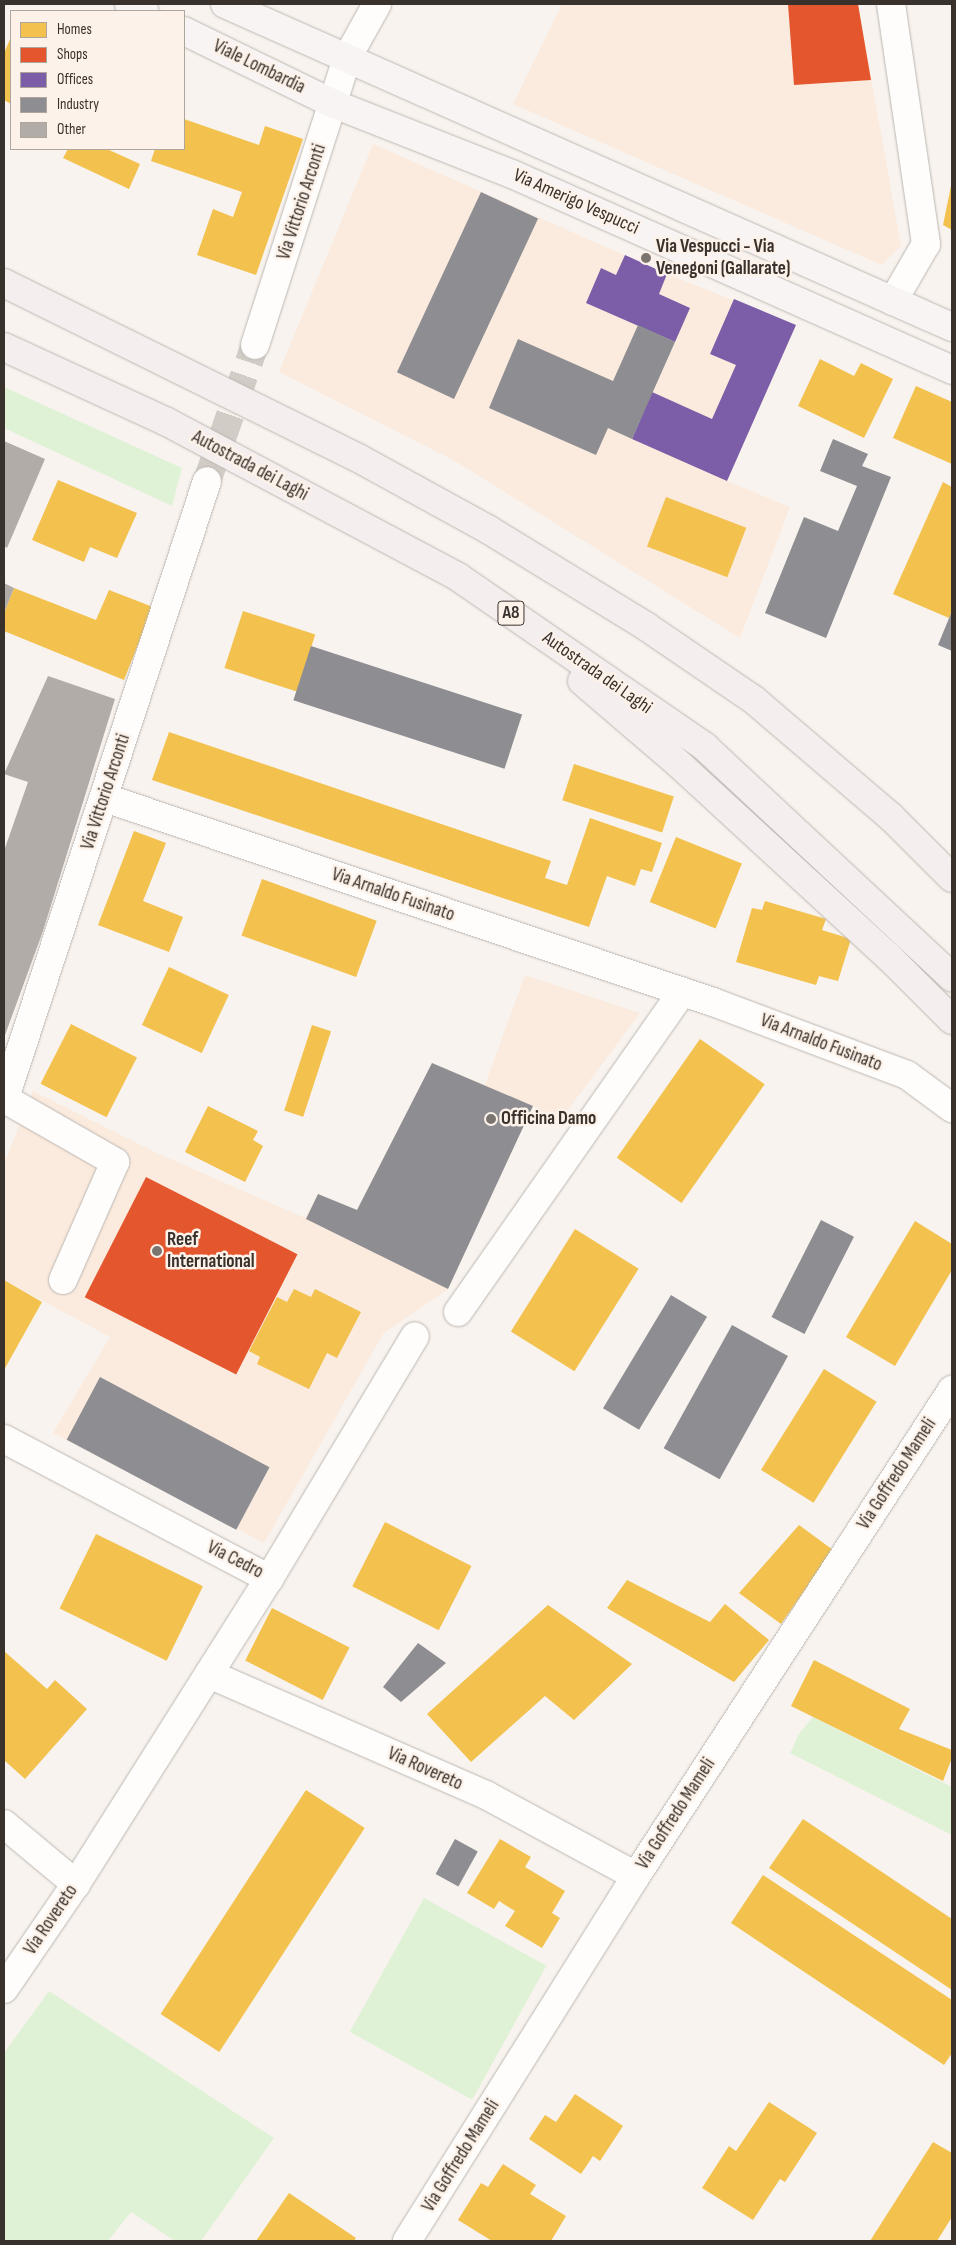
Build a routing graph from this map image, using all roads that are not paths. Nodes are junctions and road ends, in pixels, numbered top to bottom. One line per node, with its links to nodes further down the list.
1 (129, 4): 5 (main road)
2 (225, 4): 7 (main road)
3 (377, 4): 7 (street, Via Vittorio Arconti)
4 (891, 4): 10 (street)
5 (142, 10)
6 (185, 31): 8 (main road, Viale Lombardia)
7 (346, 58): 8 (street, Via Vittorio Arconti); 10 (main road, Via Amerigo Vespucci)
8 (334, 104): 12 (street, Via Vittorio Arconti); 14 (main road, Via Amerigo Vespucci)
9 (4, 284): 18 (highway)
10 (893, 301): 11 (main road, Via Amerigo Vespucci)
11 (952, 327)
12 (255, 345)
13 (4, 347): 16 (highway, Autostrada dei Laghi / A8)
14 (952, 370)
15 (207, 481): 17 (street, Via Vittorio Arconti)
16 (458, 577): 21 (highway, Autostrada dei Laghi / A8); 23 (highway)
17 (105, 798): 22 (street, Via Arnaldo Fusinato); 24 (street, Via Vittorio Arconti)
18 (891, 817): 19 (highway); 20 (highway)
19 (952, 867)
20 (952, 878)
21 (952, 977)
22 (682, 992): 25 (street, Via Arnaldo Fusinato); 27 (street)
23 (952, 1020)
24 (4, 1100): 26 (street)
25 (952, 1108)
26 (63, 1280)
27 (458, 1312)
28 (415, 1336): 31 (street, Via Cedro)
29 (952, 1390): 34 (street, Via Goffredo Mameli)
30 (4, 1439): 31 (street, Via Cedro)
31 (269, 1579): 32 (street, Via Rovereto)
32 (209, 1674): 34 (street, Via Rovereto); 35 (street, Via Rovereto)
33 (4, 1824): 35 (street)
34 (636, 1876): 37 (street, Via Goffredo Mameli)
35 (76, 1884): 36 (street, Via Rovereto)
36 (4, 1989)
37 (407, 2241)

